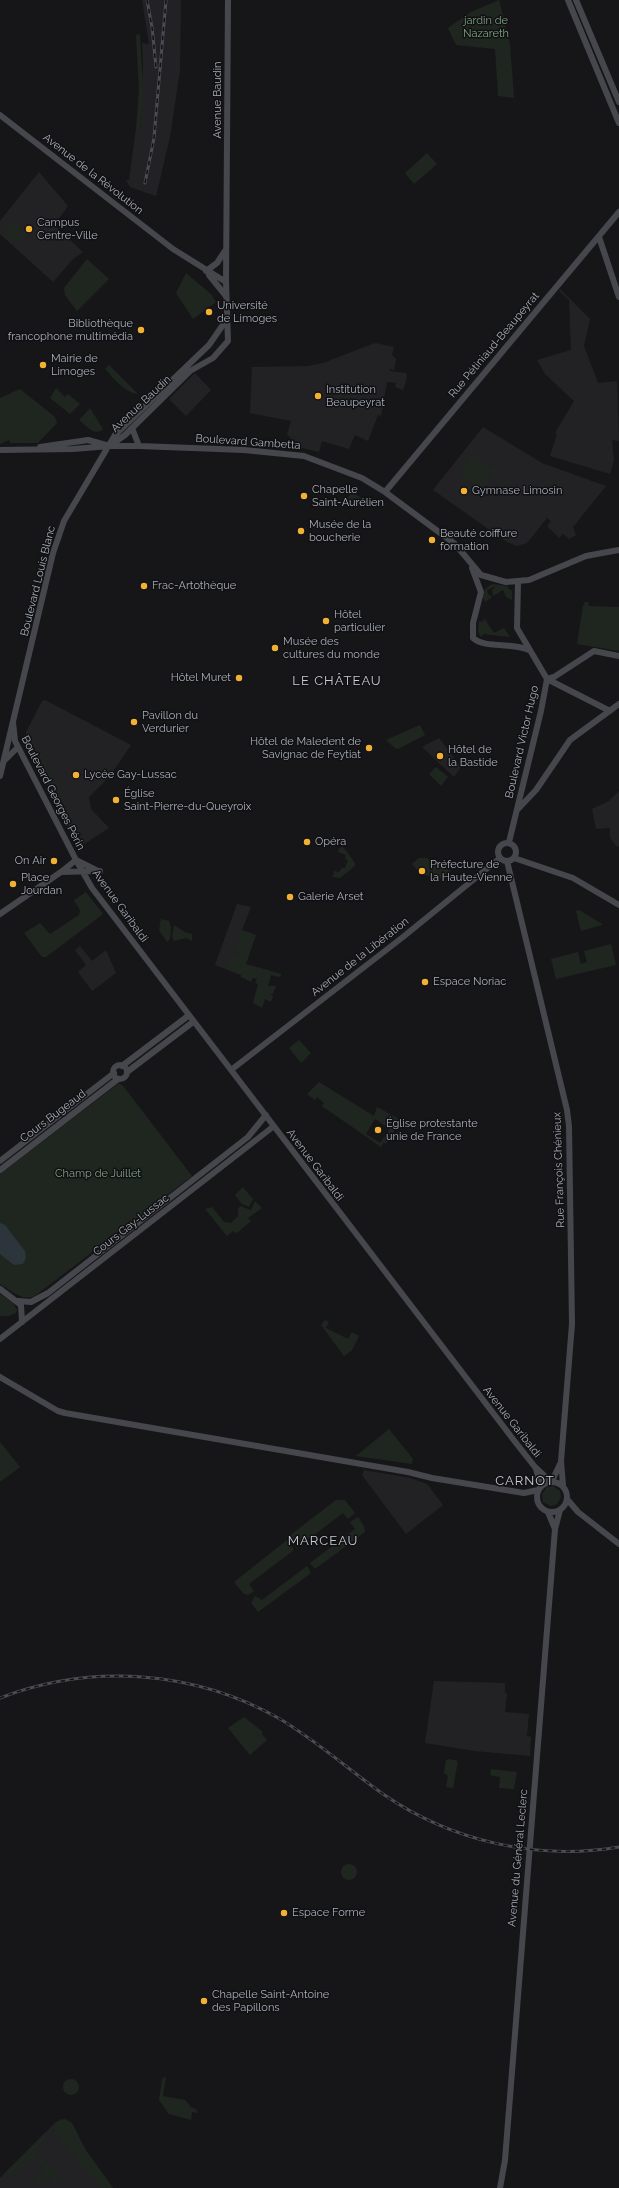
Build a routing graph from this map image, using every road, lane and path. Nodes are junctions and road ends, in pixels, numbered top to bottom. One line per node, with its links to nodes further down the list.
1 (228, 0): 9 (main road, Avenue Baudin)
2 (568, 0): 6 (main road)
3 (576, 0): 4 (main road)
4 (619, 102)
5 (0, 114): 10 (main road, Avenue de la Révolution)
6 (619, 123)
7 (619, 212): 8 (main road, Rue Pétiniaud-Beaupeyrat)
8 (598, 237): 13 (main road); 19 (main road, Rue Pétiniaud-Beaupeyrat)
9 (226, 250): 10 (main road); 11 (main road, Avenue Baudin)
10 (206, 271): 11 (main road); 12 (main road)
11 (226, 282): 12 (main road, Avenue Baudin)
12 (226, 296): 14 (main road, Avenue Baudin)
13 (619, 297)
14 (227, 320): 15 (main road, Avenue Baudin); 16 (main road, Avenue Baudin)
15 (132, 428): 16 (main road, Avenue Baudin); 17 (main road)
16 (110, 446): 17 (main road, Boulevard Gambetta); 18 (main road, Boulevard Gambetta); 32 (main road, Boulevard Louis Blanc)
17 (139, 446): 19 (main road, Boulevard Gambetta)
18 (0, 450)
19 (385, 492): 21 (main road, Boulevard Gambetta)
20 (619, 550): 23 (main road)
21 (479, 576): 22 (main road); 24 (main road, Boulevard Gambetta)
22 (491, 582): 23 (main road); 24 (main road)
23 (518, 582): 25 (main road)
24 (481, 588): 26 (main road)
25 (519, 632): 26 (main road); 27 (main road, Boulevard Victor Hugo)
26 (512, 644): 27 (main road)
27 (529, 650): 29 (main road, Boulevard Victor Hugo)
28 (619, 656): 29 (main road)
29 (547, 679): 31 (main road); 37 (main road, Boulevard Victor Hugo)
30 (619, 704): 31 (main road)
31 (610, 711): 36 (main road)
32 (13, 722): 33 (main road, Boulevard Georges Périn); 34 (main road, Boulevard Louis Blanc)
33 (18, 747): 34 (main road); 42 (main road, Boulevard Georges Périn)
34 (4, 761): 35 (main road, Boulevard Louis Blanc)
35 (0, 776)
36 (538, 786): 37 (main road); 38 (main road)
37 (522, 789): 38 (main road, Boulevard Victor Hugo)
38 (517, 810): 39 (main road, Boulevard Victor Hugo)
39 (509, 842): 40 (main road); 41 (main road)
40 (500, 858): 43 (main road); 51 (main road, Avenue de la Libération)
41 (514, 858): 43 (main road); 46 (main road)
42 (76, 860): 44 (main road); 45 (main road, Boulevard Georges Périn); 45 (main road)
43 (508, 861): 64 (main road, Rue François Chénieux)
44 (62, 872): 45 (main road); 47 (main road)
45 (83, 872): 48 (main road, Avenue Garibaldi)
46 (619, 905)
47 (0, 914)
48 (188, 1016): 49 (main road, Avenue Garibaldi); 50 (main road)
49 (193, 1022): 51 (main road, Avenue Garibaldi); 52 (main road)
50 (122, 1066): 52 (main road); 53 (main road)
51 (231, 1070): 55 (main road, Avenue Garibaldi)
52 (127, 1072): 54 (main road)
53 (114, 1073): 54 (main road); 57 (main road, Cours Bugeaud)
54 (118, 1079): 58 (main road, Cours Bugeaud)
55 (266, 1115): 56 (main road, Avenue Garibaldi); 60 (main road, Cours Gay-Lussac)
56 (274, 1126): 61 (main road, Cours Gay-Lussac); 65 (main road, Avenue Garibaldi)
57 (0, 1161)
58 (0, 1170)
59 (0, 1289): 60 (main road)
60 (18, 1302): 61 (main road)
61 (22, 1322): 62 (main road, Cours Gay-Lussac)
62 (0, 1339)
63 (0, 1377): 69 (main road)
64 (561, 1461): 66 (main road, Rue François Chénieux); 67 (main road, Rue François Chénieux)
65 (535, 1467): 66 (main road, Avenue Garibaldi); 68 (main road, Avenue Garibaldi)
66 (551, 1481): 67 (main road); 68 (main road)
67 (563, 1485): 70 (main road)
68 (539, 1488): 69 (main road); 71 (main road)
69 (524, 1493): 71 (main road)
70 (567, 1499): 72 (main road); 74 (main road)
71 (537, 1501): 73 (main road)
72 (561, 1509): 73 (main road); 74 (main road); 75 (main road, Avenue du Général Leclerc)
73 (548, 1512): 75 (main road, Avenue du Général Leclerc)
74 (578, 1512): 76 (main road)
75 (555, 1529): 77 (main road, Avenue du Général Leclerc)
76 (619, 1544)
77 (500, 2188)

